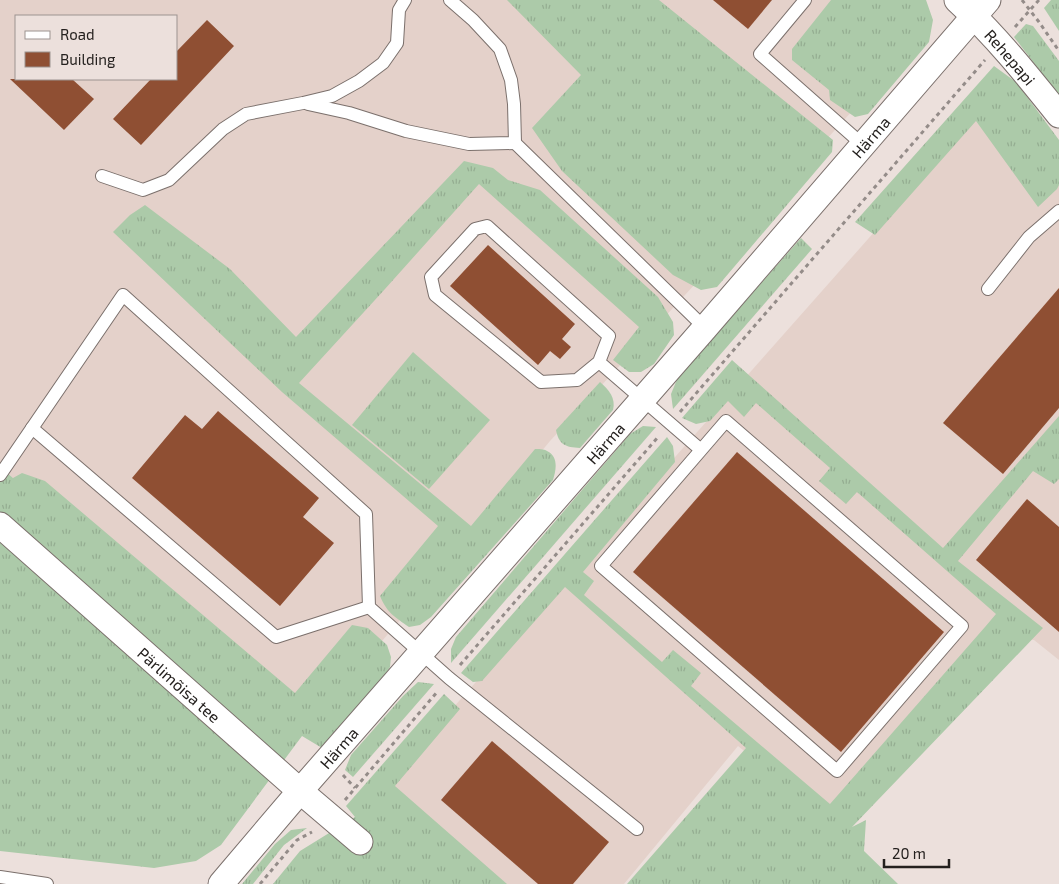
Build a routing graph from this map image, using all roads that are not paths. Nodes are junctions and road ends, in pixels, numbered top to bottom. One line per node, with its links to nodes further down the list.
1 (405, 0): 5 (lane)
2 (450, 0): 7 (lane)
3 (805, 0): 8 (lane)
4 (973, 5): 6 (street, Rehepapi); 8 (street, Härma)
5 (303, 103): 7 (lane); 9 (lane)
6 (1059, 115)
7 (515, 144): 12 (lane)
8 (863, 145): 12 (street, Härma)
9 (102, 176)
10 (1059, 211): 11 (lane)
11 (988, 290)
12 (704, 328): 14 (street, Härma)
13 (599, 362): 13 (lane); 14 (lane)
14 (642, 399): 16 (lane); 20 (street, Härma)
15 (32, 428): 17 (lane); 19 (lane); 19 (lane)
16 (701, 450): 16 (lane)
17 (0, 475)
18 (0, 525): 21 (street, Pärlimõisa tee)
19 (368, 608): 20 (lane)
20 (420, 653): 21 (street, Härma); 22 (lane)
21 (300, 790): 23 (street, Pärlimõisa tee); 26 (street, Härma)
22 (637, 829)
23 (360, 842)
24 (0, 877): 25 (lane)
25 (47, 884)
26 (221, 884)

